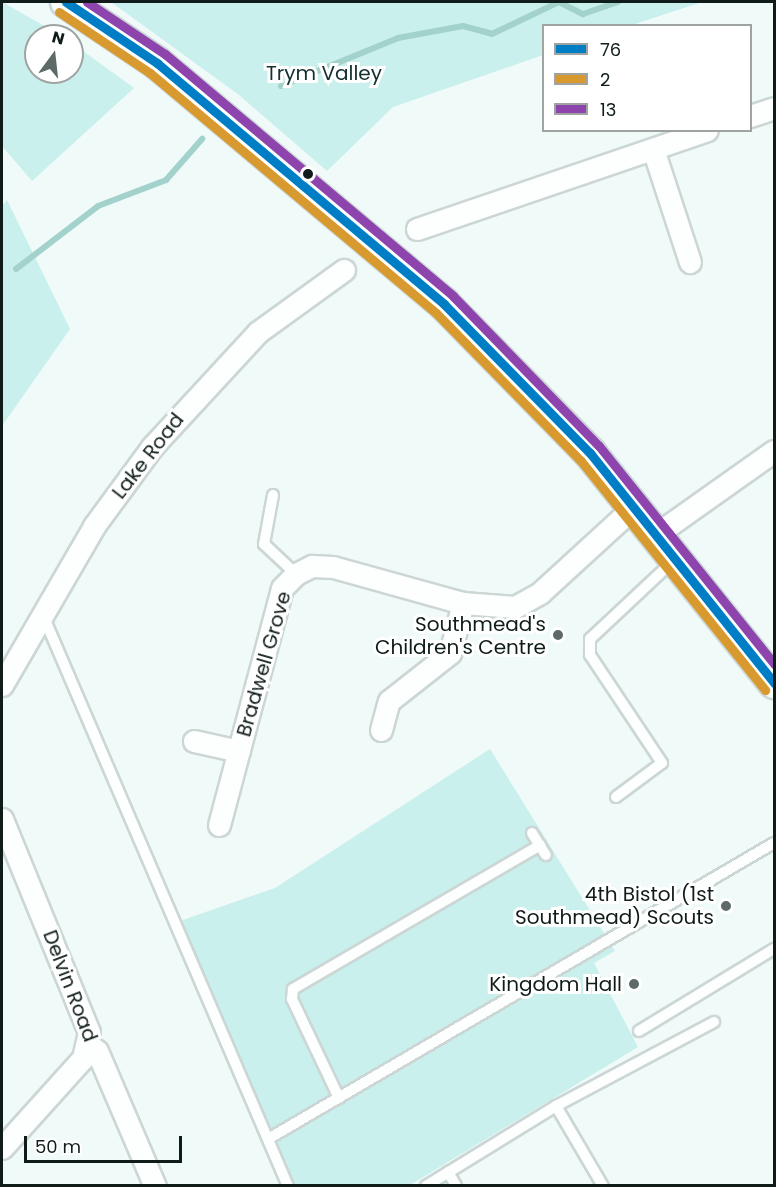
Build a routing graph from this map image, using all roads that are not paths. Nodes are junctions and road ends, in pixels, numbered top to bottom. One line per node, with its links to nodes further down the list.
1 (66, 2): 11 (street)
2 (774, 108): 3 (street)
3 (752, 115)
4 (701, 132): 5 (street)
5 (653, 149): 6 (street); 7 (street)
6 (417, 229)
7 (690, 262)
8 (344, 270): 16 (street, Lake Road)
9 (774, 451): 12 (street)
10 (273, 495): 14 (lane)
11 (635, 506): 12 (street); 15 (street, Bradwell Grove)
12 (658, 533): 13 (street)
13 (676, 558): 17 (street); 22 (lane)
14 (296, 574): 15 (street, Bradwell Grove); 21 (street, Bradwell Grove)
15 (463, 603): 19 (street)
16 (42, 612): 18 (street, Lake Road); 35 (lane)
17 (774, 683)
18 (2, 685)
19 (381, 730)
20 (194, 741): 21 (street, Bradwell Grove)
21 (239, 751): 24 (street, Bradwell Grove)
22 (616, 797)
23 (2, 819): 32 (street, Delvin Road)
24 (219, 825)
25 (532, 833): 27 (lane)
26 (774, 843): 33 (lane)
27 (540, 845): 28 (lane); 33 (lane)
28 (546, 855)
29 (774, 949): 31 (lane)
30 (714, 1022): 34 (lane)
31 (639, 1031)
32 (88, 1044): 36 (street); 38 (street, Delvin Road)
33 (339, 1098): 35 (lane)
34 (556, 1106): 37 (lane); 42 (lane)
35 (268, 1139): 39 (lane)
36 (2, 1148)
37 (448, 1172): 40 (lane); 41 (lane)
38 (148, 1182)
39 (288, 1185)
40 (426, 1185)
41 (456, 1185)
42 (603, 1185)

